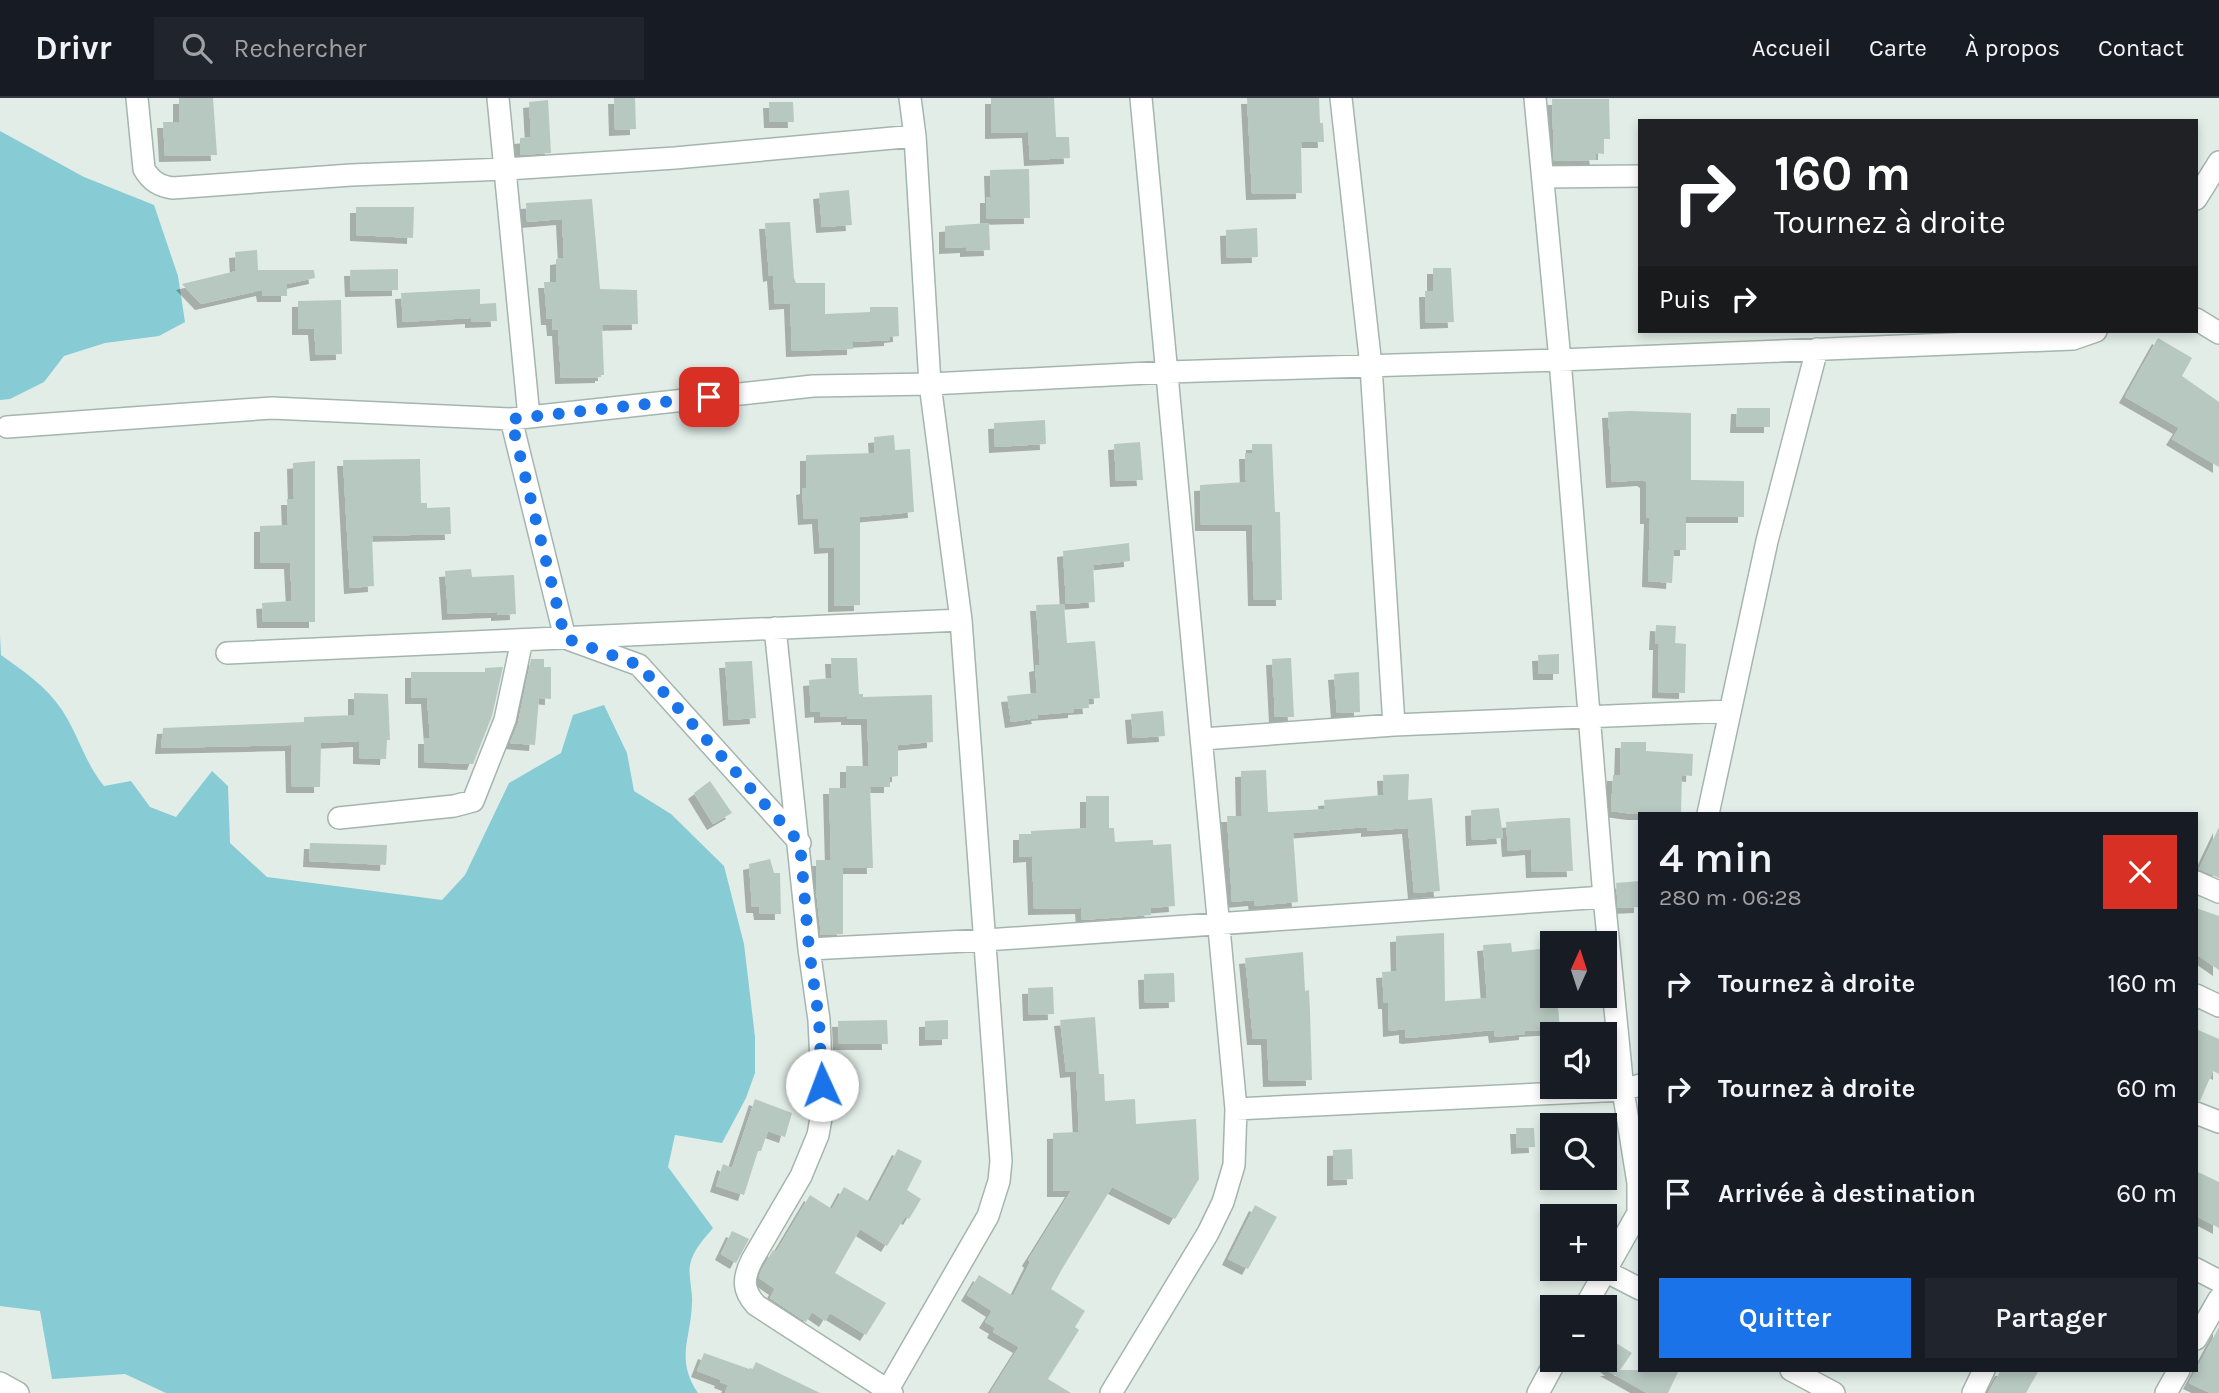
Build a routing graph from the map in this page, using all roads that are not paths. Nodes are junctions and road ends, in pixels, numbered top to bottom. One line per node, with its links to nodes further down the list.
1 (137, 98): 10 (street)
2 (498, 98): 10 (street)
3 (909, 98): 7 (street)
4 (1141, 98): 20 (street)
5 (1341, 98): 19 (street)
6 (1535, 98): 12 (street)
7 (915, 136): 10 (street); 21 (street)
8 (2198, 163): 9 (street)
9 (2219, 163): 13 (street)
10 (506, 169): 22 (street)
11 (1638, 176): 12 (street)
12 (1544, 177): 18 (street)
13 (2198, 196)
14 (2198, 320): 16 (street)
15 (2090, 333): 17 (street)
16 (2219, 333)
17 (1816, 349): 18 (street); 29 (street)
18 (1560, 360): 19 (street); 30 (street)
19 (1371, 366): 20 (street); 31 (street)
20 (1168, 372): 21 (street); 32 (street)
21 (930, 384): 22 (street); 24 (street)
22 (520, 418): 23 (street); 26 (street)
23 (7, 427)
24 (961, 620): 25 (street); 40 (street)
25 (775, 628): 26 (street); 35 (street)
26 (565, 638): 27 (street); 35 (street)
27 (522, 640): 28 (street); 34 (street)
28 (227, 653)
29 (1729, 711): 30 (street); 33 (street)
30 (1590, 717): 31 (street); 38 (street)
31 (1394, 725): 32 (street)
32 (1203, 739): 39 (street)
33 (1708, 812)
34 (340, 818)
35 (800, 843): 41 (street)
36 (2198, 883): 37 (street)
37 (2219, 892)
38 (1604, 897): 39 (street); 44 (street)
39 (1220, 923): 40 (street); 45 (street)
40 (986, 940): 41 (street); 60 (street)
41 (809, 949): 60 (street)
42 (2198, 996): 43 (street)
43 (2219, 1006)
44 (1631, 1088): 45 (street); 48 (street)
45 (1236, 1109): 63 (street)
46 (2198, 1114): 47 (street)
47 (2219, 1122)
48 (1617, 1249)
49 (2198, 1270): 51 (street)
50 (1617, 1277): 52 (street)
51 (2219, 1281)
52 (1638, 1288)
53 (2219, 1299): 54 (street)
54 (2198, 1336)
55 (1549, 1372): 64 (street)
56 (1795, 1372): 61 (street)
57 (1983, 1372): 65 (street)
58 (2178, 1372): 66 (street)
59 (0, 1383): 62 (street)
60 (888, 1392)
61 (1831, 1392)
62 (18, 1393)
63 (1111, 1393)
64 (1538, 1393)
65 (1973, 1393)
66 (2166, 1393)

